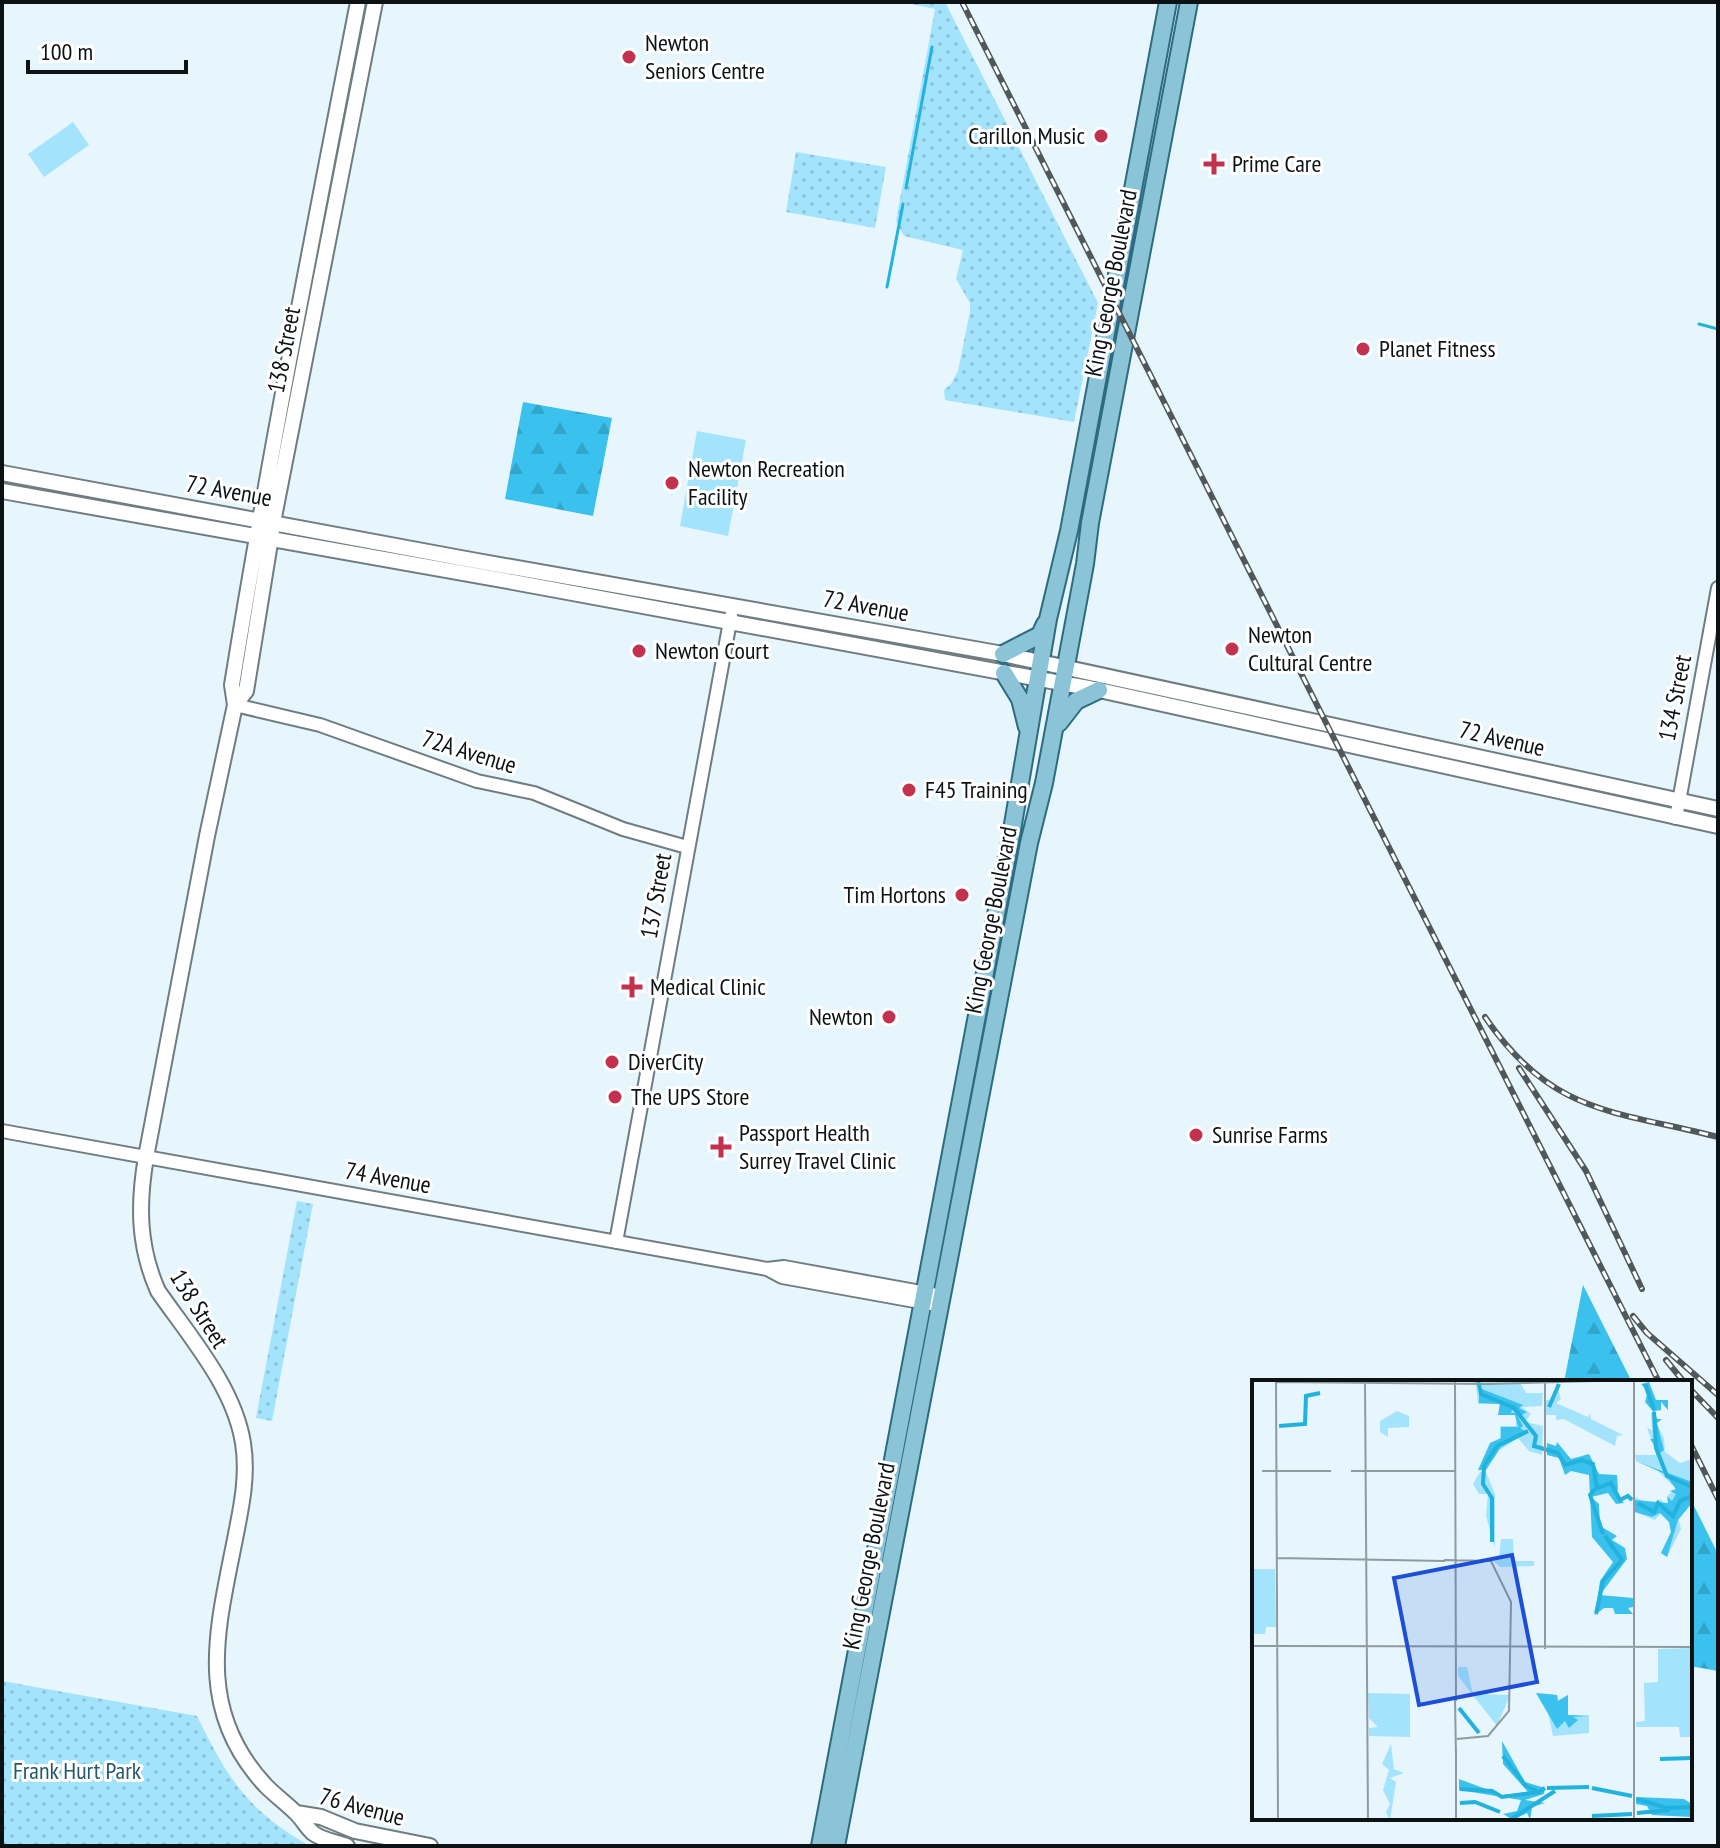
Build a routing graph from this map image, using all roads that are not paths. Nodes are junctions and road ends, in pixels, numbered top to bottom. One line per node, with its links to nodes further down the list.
1 (358, 2): 9 (main road, 138 Street)
2 (375, 2): 9 (main road, 138 Street)
3 (1168, 2): 5 (main road, King George Boulevard)
4 (1189, 2): 6 (main road, King George Boulevard)
5 (1123, 247): 6 (main road); 13 (main road, King George Boulevard)
6 (1137, 277): 18 (main road, King George Boulevard)
7 (2, 473): 9 (main road, 72 Avenue)
8 (2, 491): 10 (main road, 72 Avenue)
9 (266, 520): 10 (main road, 138 Street); 12 (main road, 72 Avenue)
10 (264, 537): 14 (main road, 72 Avenue); 21 (main road, 138 Street)
11 (1718, 588): 24 (street, 134 Street)
12 (733, 605): 14 (street, 137 Street); 15 (main road, 72 Avenue)
13 (1048, 619): 15 (main road); 16 (main road, King George Boulevard)
14 (730, 623): 17 (main road, 72 Avenue); 28 (street, 137 Street)
15 (1003, 654): 16 (main road, 72 Avenue)
16 (1041, 661): 18 (main road, 72 Avenue); 19 (main road, King George Boulevard)
17 (1004, 673): 19 (main road, 72 Avenue); 23 (main road)
18 (1065, 675): 19 (main road, 72 Avenue); 20 (main road, 72 Avenue); 22 (main road, King George Boulevard); 24 (main road, 72 Avenue)
19 (1038, 679): 23 (main road, King George Boulevard)
20 (1099, 690): 22 (main road); 26 (main road, 72 Avenue)
21 (235, 705): 28 (street, 72A Avenue); 31 (main road, 138 Street)
22 (1054, 731): 32 (main road, King George Boulevard)
23 (1029, 732): 29 (main road, King George Boulevard)
24 (1678, 800): 25 (main road, 72 Avenue); 26 (street, 134 Street)
25 (1718, 809)
26 (1676, 818): 27 (main road, 72 Avenue)
27 (1718, 826)
28 (687, 847): 33 (street, 137 Street)
29 (968, 1062): 32 (main road); 34 (main road, King George Boulevard)
30 (2, 1131): 31 (street, 74 Avenue)
31 (146, 1157): 33 (street, 74 Avenue); 36 (main road, 138 Street)
32 (964, 1188): 35 (main road, King George Boulevard)
33 (616, 1242): 34 (street, 74 Avenue)
34 (924, 1298): 35 (street, 74 Avenue); 40 (main road, King George Boulevard)
35 (942, 1301): 41 (main road, King George Boulevard)
36 (296, 1813): 37 (main road, 76 Avenue); 39 (main road, 76 Avenue)
37 (349, 1846): 38 (main road)
38 (387, 1846)
39 (430, 1846)
40 (820, 1846)
41 (836, 1846)

